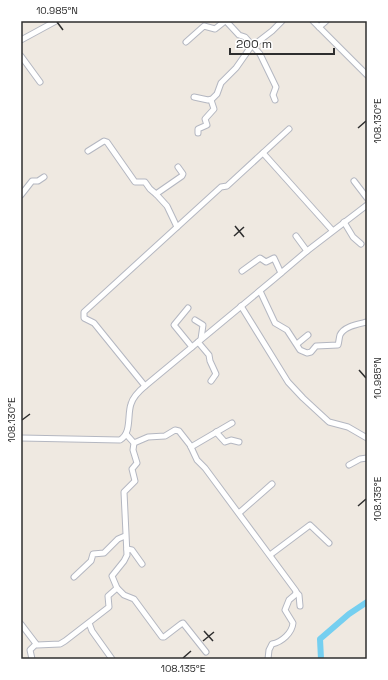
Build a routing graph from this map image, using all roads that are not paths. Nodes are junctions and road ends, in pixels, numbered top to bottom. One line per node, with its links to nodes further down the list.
1 (56, 21): 7 (street)
2 (226, 21): 8 (street); 9 (street)
3 (282, 21): 9 (street)
4 (313, 21): 6 (street)
5 (326, 21): 6 (street)
6 (319, 27): 11 (street)
7 (21, 40)
8 (186, 42)
9 (253, 46): 14 (street); 15 (street)
10 (21, 56): 12 (street)
11 (367, 75)
12 (40, 82)
13 (194, 97): 14 (street)
14 (211, 100): 17 (street)
15 (275, 100)
16 (289, 129): 19 (street)
17 (198, 133)
18 (88, 151): 23 (street)
19 (263, 153): 28 (street); 29 (street)
20 (178, 167): 23 (street)
21 (44, 178): 24 (street)
22 (354, 181): 25 (street)
23 (156, 194): 28 (street)
24 (21, 195)
25 (367, 198)
26 (367, 205): 27 (street)
27 (344, 222): 29 (street); 31 (street)
28 (177, 228): 45 (street)
29 (332, 230): 32 (street)
30 (296, 236): 32 (street)
31 (361, 244)
32 (307, 251): 34 (street)
33 (242, 270): 34 (street)
34 (281, 273): 35 (street)
35 (260, 291): 36 (street); 42 (street)
36 (241, 306): 41 (street); 50 (street)
37 (188, 308): 43 (street)
38 (195, 320): 41 (street)
39 (367, 322): 42 (street)
40 (308, 335): 42 (street)
41 (200, 340): 43 (street); 44 (street)
42 (297, 344)
43 (192, 347): 45 (street)
44 (210, 381)
45 (145, 386): 48 (street)
46 (232, 423): 47 (street)
47 (216, 432): 51 (street); 53 (street)
48 (126, 434): 49 (street); 52 (street)
49 (21, 438)
50 (367, 438)
51 (239, 442)
52 (134, 443): 53 (street); 58 (street)
53 (191, 447): 57 (street)
54 (367, 458): 55 (street)
55 (349, 465)
56 (272, 484): 57 (street)
57 (239, 512): 61 (street)
58 (126, 536): 60 (street); 63 (street)
59 (329, 544): 61 (street)
60 (127, 549): 62 (street); 64 (street)
61 (270, 555): 65 (street)
62 (142, 564)
63 (74, 578)
64 (117, 588): 67 (street); 70 (street)
65 (296, 592): 66 (street); 73 (street)
66 (300, 606)
67 (89, 623): 69 (street); 72 (street)
68 (21, 624): 69 (street)
69 (36, 644): 71 (street)
70 (206, 652)
71 (32, 659)
72 (112, 659)
73 (268, 659)

